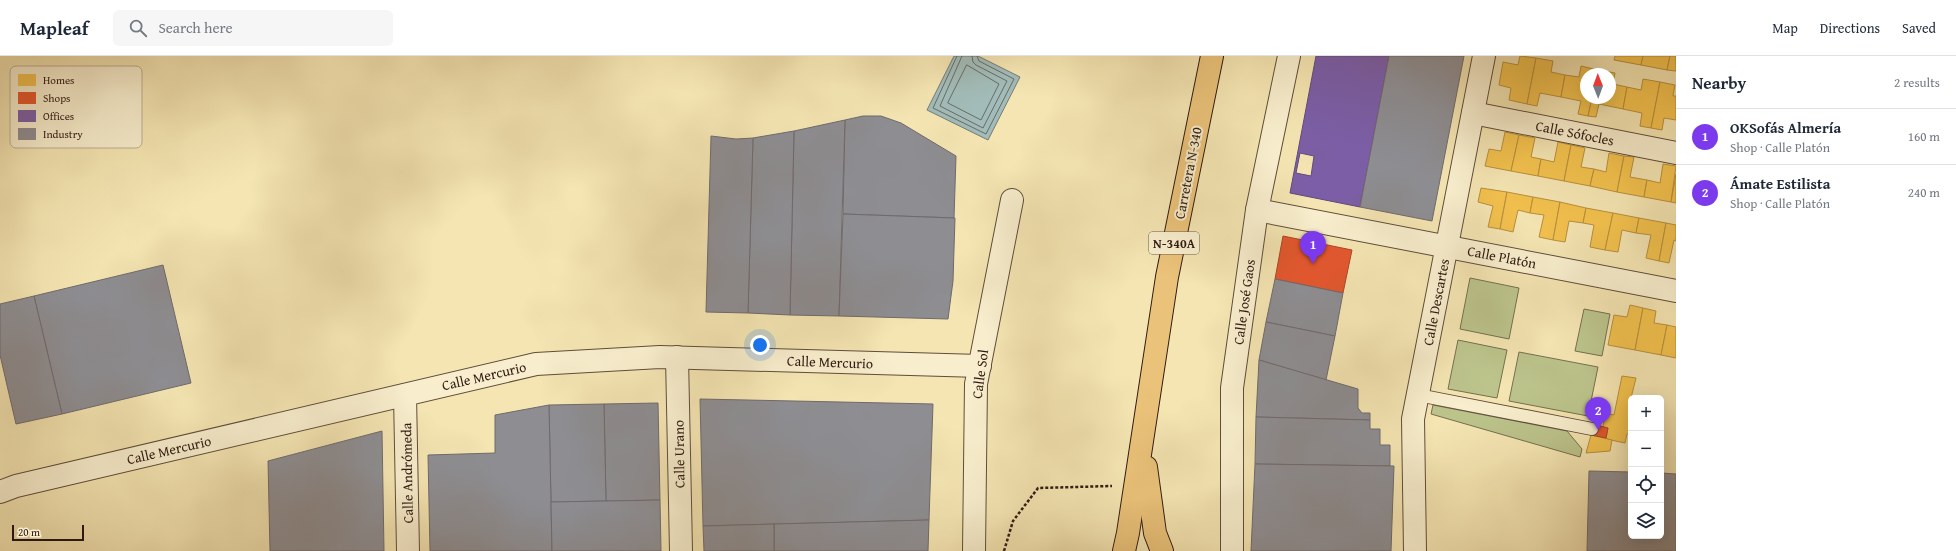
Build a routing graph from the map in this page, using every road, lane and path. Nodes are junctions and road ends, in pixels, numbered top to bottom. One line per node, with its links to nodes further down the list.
1 (1212, 56): 15 (highway, Carretera N-340 / N-340A)
2 (1289, 56): 7 (street, Calle José Gaos)
3 (1484, 56): 4 (street, Calle Descartes)
4 (1473, 113): 5 (street, Calle Sófocles); 8 (street, Calle Descartes)
5 (1676, 153)
6 (1012, 200): 11 (street, Calle Sol)
7 (1257, 210): 8 (street, Calle Platón); 24 (street, Calle José Gaos)
8 (1447, 247): 9 (street, Calle Platón); 13 (street, Calle Descartes)
9 (1676, 291)
10 (677, 358): 11 (street, Calle Mercurio); 12 (street, Calle Mercurio); 19 (street, Calle Urano)
11 (980, 366): 20 (street, Calle Sol)
12 (405, 395): 17 (street, Calle Mercurio); 18 (street, Calle Andrómeda)
13 (1418, 396): 14 (lane); 25 (street, Calle Descartes)
14 (1592, 429)
15 (1143, 432): 16 (highway, Carretera N-340 / N-340A); 23 (highway, Carretera N-340 / N-340A)
16 (1135, 488): 21 (path); 22 (highway, Carretera N-340 / N-340A)
17 (0, 492)
18 (408, 551)
19 (681, 551)
20 (974, 551)
21 (1004, 551)
22 (1124, 551)
23 (1162, 551)
24 (1232, 551)
25 (1415, 551)

